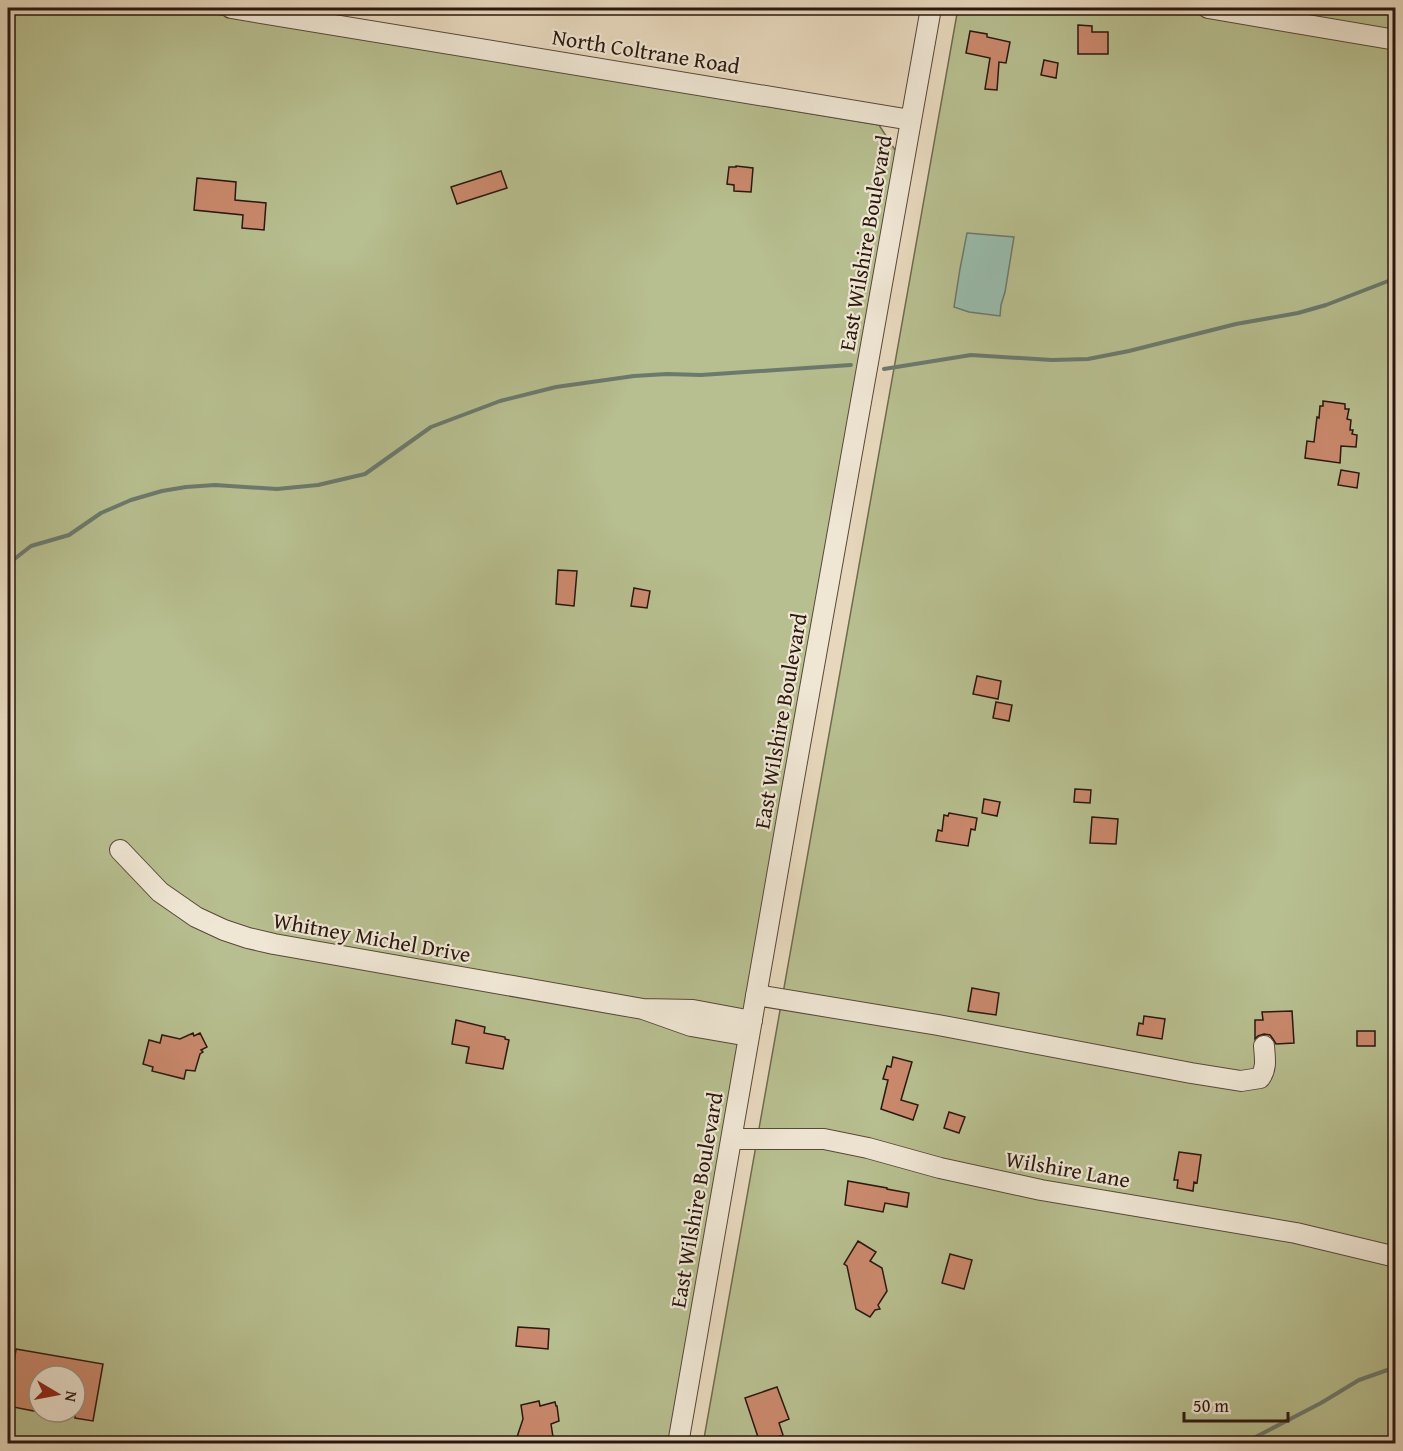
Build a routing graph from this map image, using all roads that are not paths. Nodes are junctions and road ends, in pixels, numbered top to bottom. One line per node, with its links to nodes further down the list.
1 (231, 8): 5 (street, North Coltrane Road)
2 (931, 8): 5 (street, East Wilshire Boulevard)
3 (1209, 8): 4 (street)
4 (1395, 40)
5 (911, 120): 7 (street, East Wilshire Boulevard)
6 (120, 850): 8 (street, Whitney Michel Drive)
7 (756, 994): 8 (street, East Wilshire Boulevard); 9 (street)
8 (751, 1028): 10 (street, East Wilshire Boulevard)
9 (1264, 1047)
10 (732, 1139): 11 (street, Wilshire Lane); 12 (street, East Wilshire Boulevard)
11 (1395, 1257)
12 (678, 1443)

